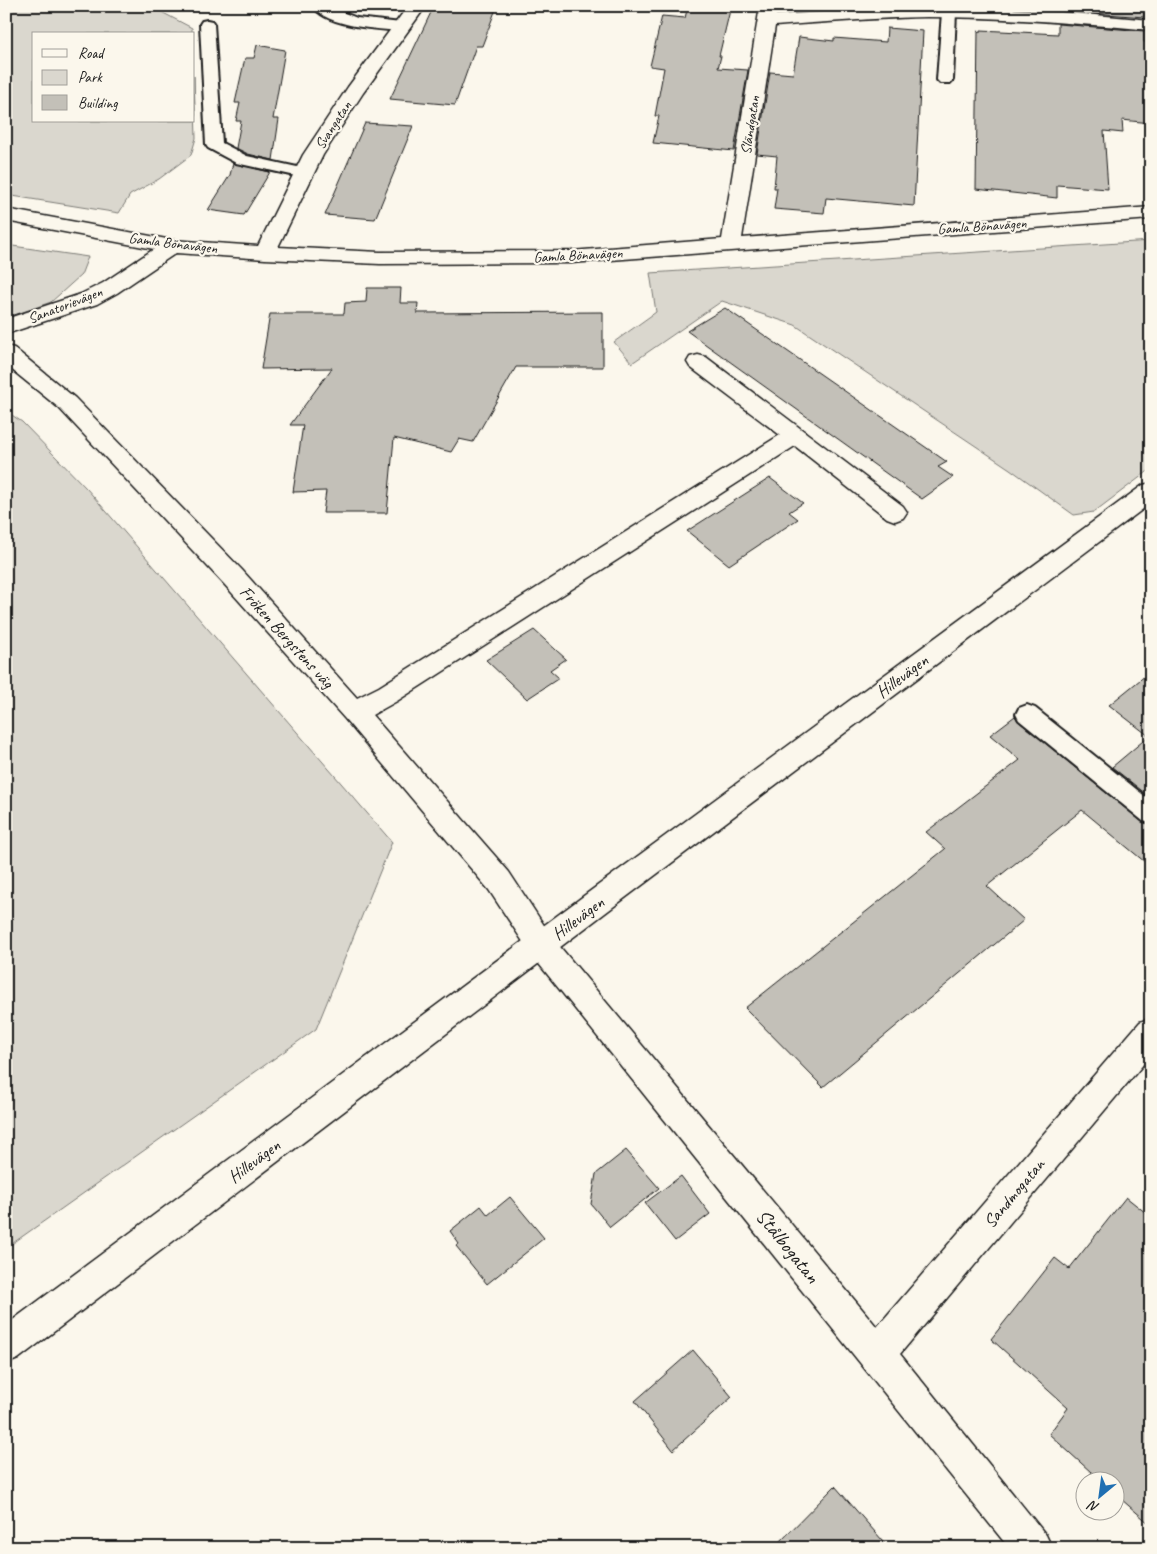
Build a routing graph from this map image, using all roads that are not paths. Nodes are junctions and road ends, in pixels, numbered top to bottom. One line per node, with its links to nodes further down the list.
1 (320, 6): 7 (lane)
2 (418, 6): 7 (street, Svangatan)
3 (950, 12): 4 (street); 6 (street); 8 (lane)
4 (768, 14): 12 (street, Sländgatan)
5 (207, 24): 9 (lane)
6 (1151, 25)
7 (402, 28): 9 (street, Svangatan)
8 (945, 80)
9 (305, 173): 14 (street, Svangatan)
10 (1151, 213): 12 (street, Gamla Bönavägen)
11 (6, 215): 13 (street, Gamla Bönavägen)
12 (731, 244): 14 (street, Gamla Bönavägen)
13 (172, 246): 14 (street, Gamla Bönavägen); 15 (street, Sanatorievägen)
14 (265, 253)
15 (6, 327)
16 (6, 353): 21 (street, Fröken Bergstens väg)
17 (698, 362): 18 (street)
18 (796, 435): 20 (street); 21 (street)
19 (1151, 491): 24 (street, Hillevägen)
20 (895, 512)
21 (354, 712): 24 (street, Fröken Bergstens väg)
22 (1027, 714): 23 (lane)
23 (1151, 814)
24 (541, 945): 26 (street, Hillevägen); 27 (street, Stålbogatan)
25 (1151, 1032): 27 (street, Sandmogatan)
26 (6, 1347)
27 (877, 1354): 28 (street, Stålbogatan)
28 (1033, 1548)

